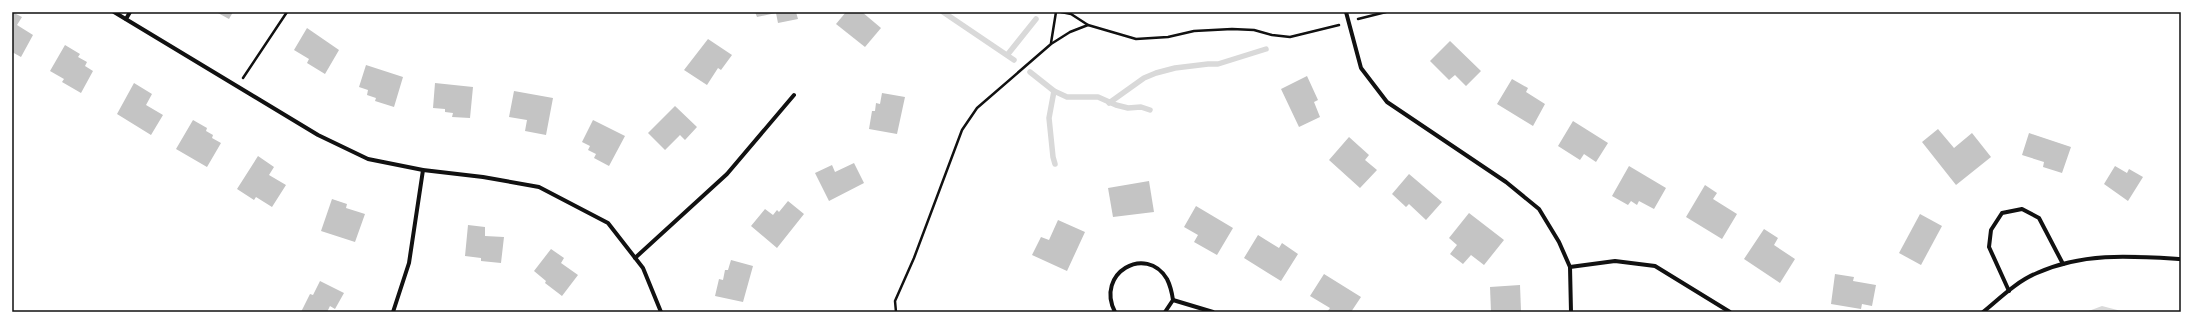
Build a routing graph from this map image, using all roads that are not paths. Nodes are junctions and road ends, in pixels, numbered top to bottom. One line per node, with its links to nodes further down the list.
1 (114, 12): 4 (street)
2 (130, 12): 4 (street)
3 (1346, 12): 10 (street)
4 (126, 19): 6 (street)
5 (794, 95): 7 (street)
6 (423, 170): 7 (street); 13 (street)
7 (635, 258): 14 (street)
8 (2181, 259): 9 (street)
9 (2063, 264): 11 (street); 11 (street)
10 (1570, 267): 18 (street); 19 (street)
11 (2010, 291): 20 (street)
12 (1173, 300): 15 (street); 16 (street); 17 (street)
13 (393, 312)
14 (661, 312)
15 (1116, 312)
16 (1165, 312)
17 (1212, 312)
18 (1571, 312)
19 (1730, 312)
20 (1982, 312)

